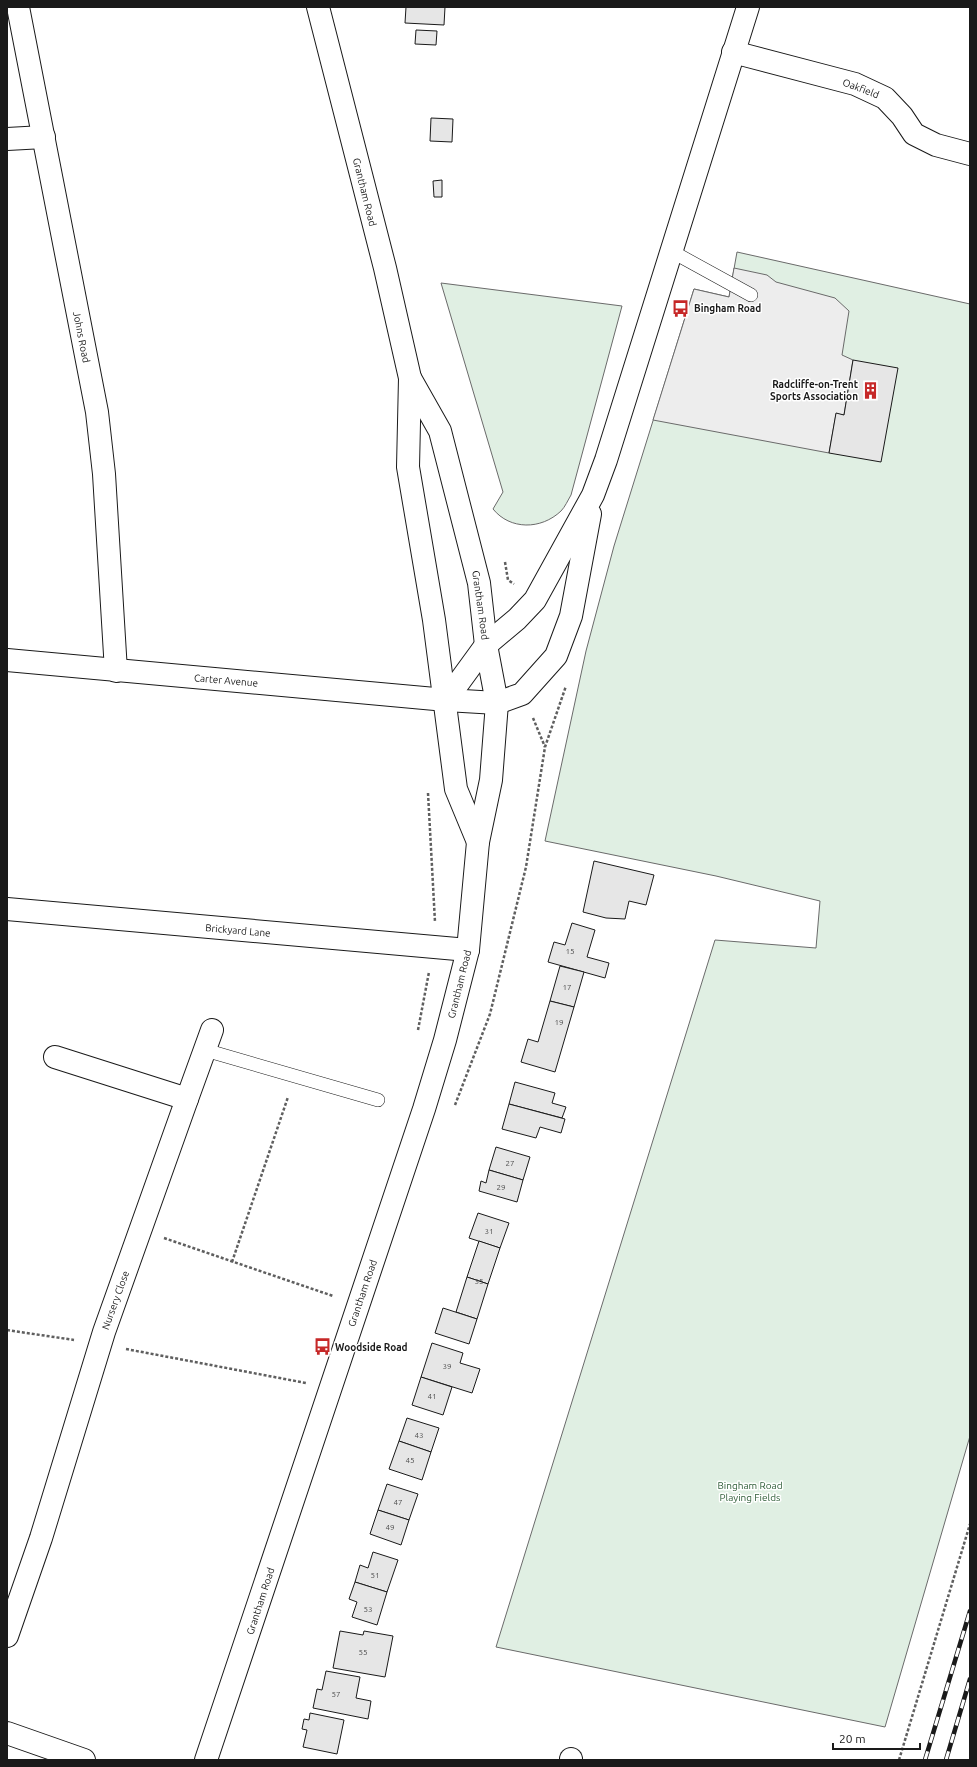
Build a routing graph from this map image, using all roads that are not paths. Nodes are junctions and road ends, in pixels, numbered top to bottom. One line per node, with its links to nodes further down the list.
1 (18, 7): 5 (main road, Johns Road)
2 (318, 7): 10 (main road, Grantham Road)
3 (748, 7): 4 (main road)
4 (733, 52): 7 (main road, Oakfield); 8 (main road)
5 (44, 137): 6 (main road); 14 (main road, Johns Road)
6 (7, 139)
7 (970, 154)
8 (671, 251): 9 (lane); 11 (main road)
9 (751, 294)
10 (410, 378): 12 (main road, Grantham Road); 15 (main road, Grantham Road)
11 (593, 495): 12 (main road); 16 (main road)
12 (486, 645): 15 (main road); 16 (main road, Grantham Road)
13 (7, 660): 14 (main road, Carter Avenue)
14 (116, 671): 15 (main road, Carter Avenue)
15 (446, 700): 16 (main road, Carter Avenue); 17 (main road, Grantham Road)
16 (497, 703): 17 (main road, Grantham Road)
17 (478, 842): 19 (main road, Grantham Road)
18 (7, 909): 19 (main road, Brickyard Lane)
19 (468, 950): 27 (main road, Grantham Road)
20 (209, 1040): 22 (main road, Nursery Close); 23 (lane)
21 (56, 1056): 22 (main road)
22 (187, 1099): 24 (main road, Nursery Close)
23 (378, 1100)
24 (7, 1636)
25 (7, 1733): 26 (main road)
26 (84, 1760)
27 (206, 1760)

